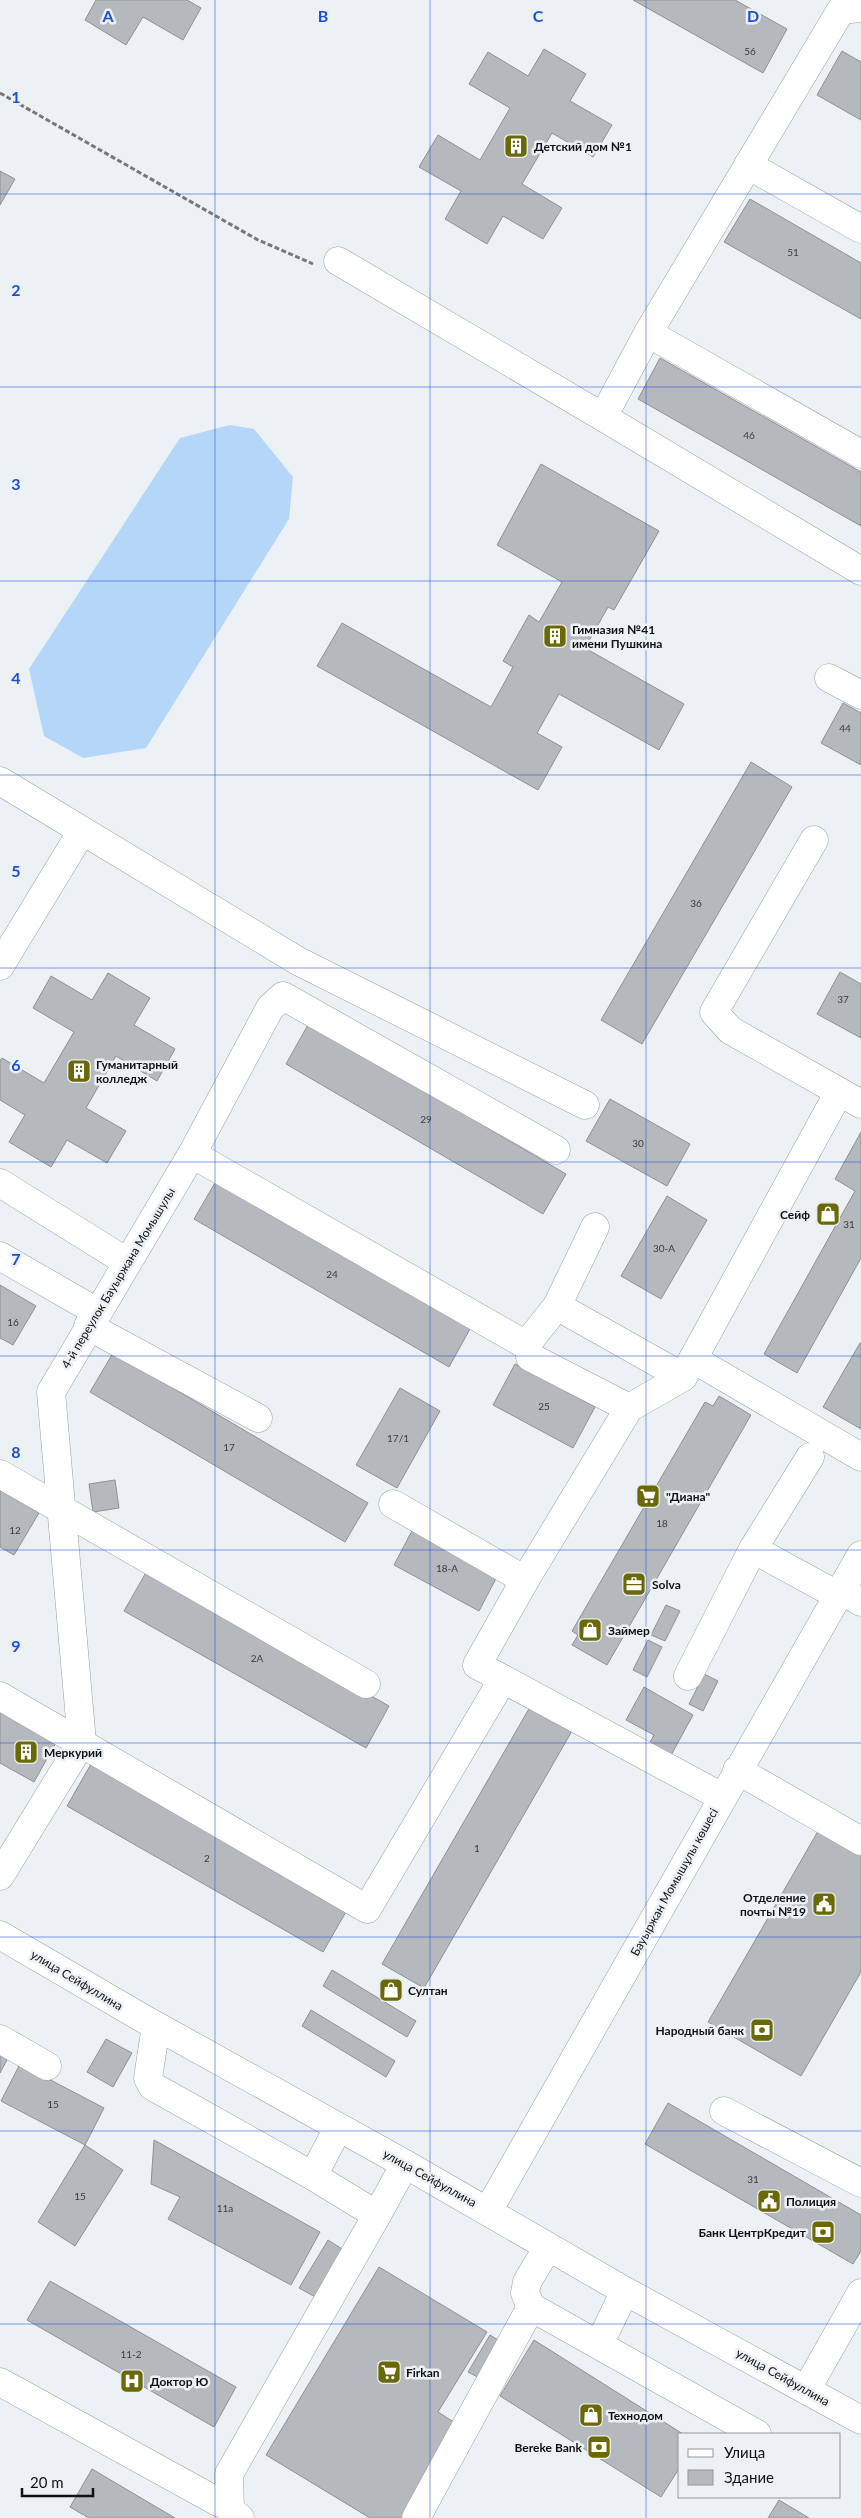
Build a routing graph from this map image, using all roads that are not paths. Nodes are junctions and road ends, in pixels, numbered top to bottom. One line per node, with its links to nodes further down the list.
1 (847, 10): 2 (street)
2 (748, 165): 3 (street); 5 (street)
3 (861, 229)
4 (327, 263): 6 (street)
5 (648, 333): 6 (street); 7 (street)
6 (602, 416): 8 (street)
7 (861, 454)
8 (861, 570)
9 (829, 678): 10 (street)
10 (861, 695)
11 (0, 781): 12 (street)
12 (82, 831): 14 (street); 15 (street)
13 (814, 840): 17 (street)
14 (298, 961): 16 (street, 4-й переулок Бауыржана Момышулы); 18 (street)
15 (0, 966)
16 (283, 996): 19 (street); 20 (street, 4-й переулок Бауыржана Момышулы)
17 (850, 1098): 28 (street)
18 (585, 1105)
19 (556, 1150)
20 (192, 1154): 24 (street, 4-й переулок Бауыржана Момышулы); 25 (street)
21 (0, 1183): 24 (street)
22 (595, 1227): 25 (street)
23 (0, 1256): 26 (street)
24 (127, 1262): 26 (street, 4-й переулок Бауыржана Момышулы)
25 (556, 1306): 28 (street)
26 (93, 1319): 30 (street); 35 (street, 4-й переулок Бауыржана Момышулы)
27 (530, 1357): 29 (street)
28 (688, 1368): 29 (street); 32 (street)
29 (629, 1408): 38 (street)
30 (258, 1418)
31 (810, 1457): 36 (street)
32 (861, 1457)
33 (0, 1474): 35 (street)
34 (393, 1504): 38 (street)
35 (62, 1510): 42 (street); 44 (street, 4-й переулок Бауыржана Момышулы)
36 (753, 1549): 39 (street); 40 (street)
37 (861, 1555): 39 (street, Бауыржан Момышұлы көшесі)
38 (525, 1580): 41 (street)
39 (846, 1596): 45 (street, Бауыржан Момышұлы көшесі)
40 (688, 1676)
41 (503, 1679): 44 (street); 46 (street)
42 (366, 1684)
43 (0, 1696): 44 (street)
44 (82, 1742): 48 (street)
45 (737, 1770): 46 (street, Бауыржан Момышұлы көшесі); 47 (street)
46 (722, 1797): 58 (street, Бауыржан Момышұлы көшесі)
47 (861, 1842)
48 (0, 1876)
49 (0, 1934): 50 (street, улица Сейфуллина)
50 (156, 2026): 54 (street, улица Сейфуллина); 56 (street)
51 (0, 2040): 52 (street)
52 (47, 2066)
53 (724, 2111): 57 (street)
54 (338, 2128): 55 (street, улица Сейфуллина); 56 (street)
55 (406, 2164): 58 (street, улица Сейфуллина); 59 (street)
56 (314, 2176): 59 (street)
57 (861, 2183)
58 (488, 2211): 60 (street, улица Сейфуллина)
59 (377, 2215): 69 (street)
60 (548, 2247): 61 (street, улица Сейфуллина); 63 (street)
61 (625, 2291): 64 (street); 66 (street, улица Сейфуллина)
62 (861, 2293): 66 (street)
63 (531, 2307): 64 (street); 70 (street)
64 (599, 2344): 68 (street)
65 (0, 2382): 69 (street)
66 (806, 2390): 67 (street, улица Сейфуллина)
67 (861, 2420)
68 (755, 2433)
69 (229, 2510)
70 (416, 2518)

